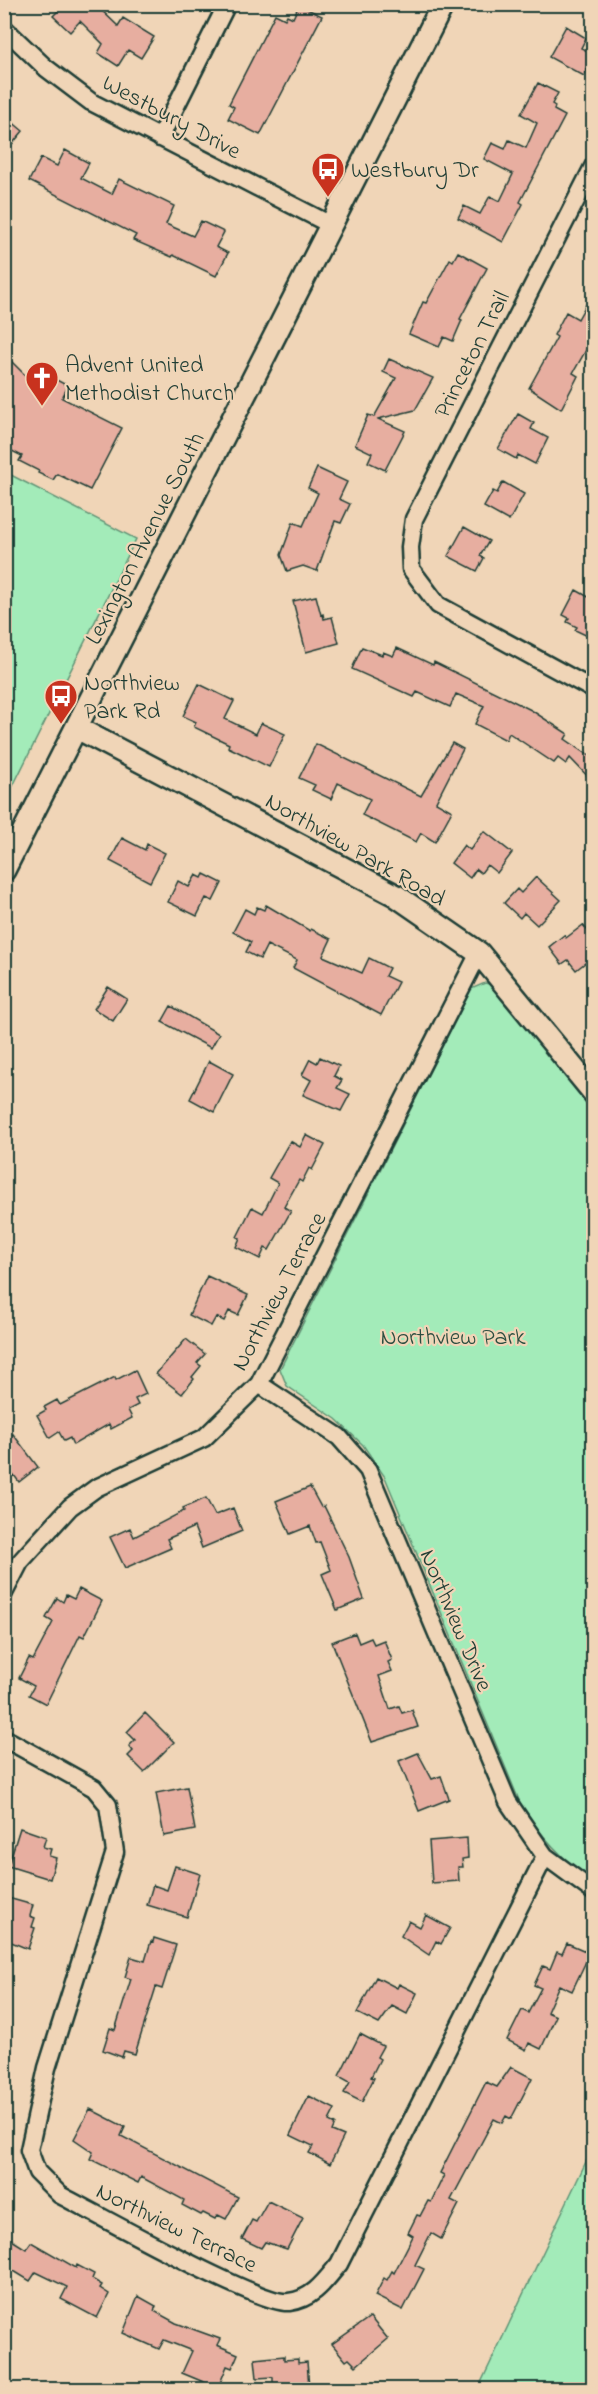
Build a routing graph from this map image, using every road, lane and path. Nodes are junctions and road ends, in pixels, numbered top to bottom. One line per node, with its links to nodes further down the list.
1 (227, 4): 4 (street)
2 (443, 4): 6 (street, Lexington Avenue South)
3 (4, 28): 4 (street, Westbury Drive)
4 (159, 138): 6 (street, Westbury Drive)
5 (594, 165): 7 (street, Princeton Trail)
6 (331, 225): 8 (street, Lexington Avenue South)
7 (594, 690)
8 (77, 728): 9 (street, Lexington Avenue South); 10 (street, Northview Park Road)
9 (4, 870)
10 (479, 953): 11 (street, Northview Park Road); 12 (street, Northview Terrace)
11 (594, 1093)
12 (259, 1384): 13 (street, Northview Terrace); 15 (street, Northview Drive)
13 (4, 1593)
14 (4, 1738): 15 (street, Northview Terrace)
15 (545, 1856): 16 (street, Northview Drive)
16 (594, 1892)

